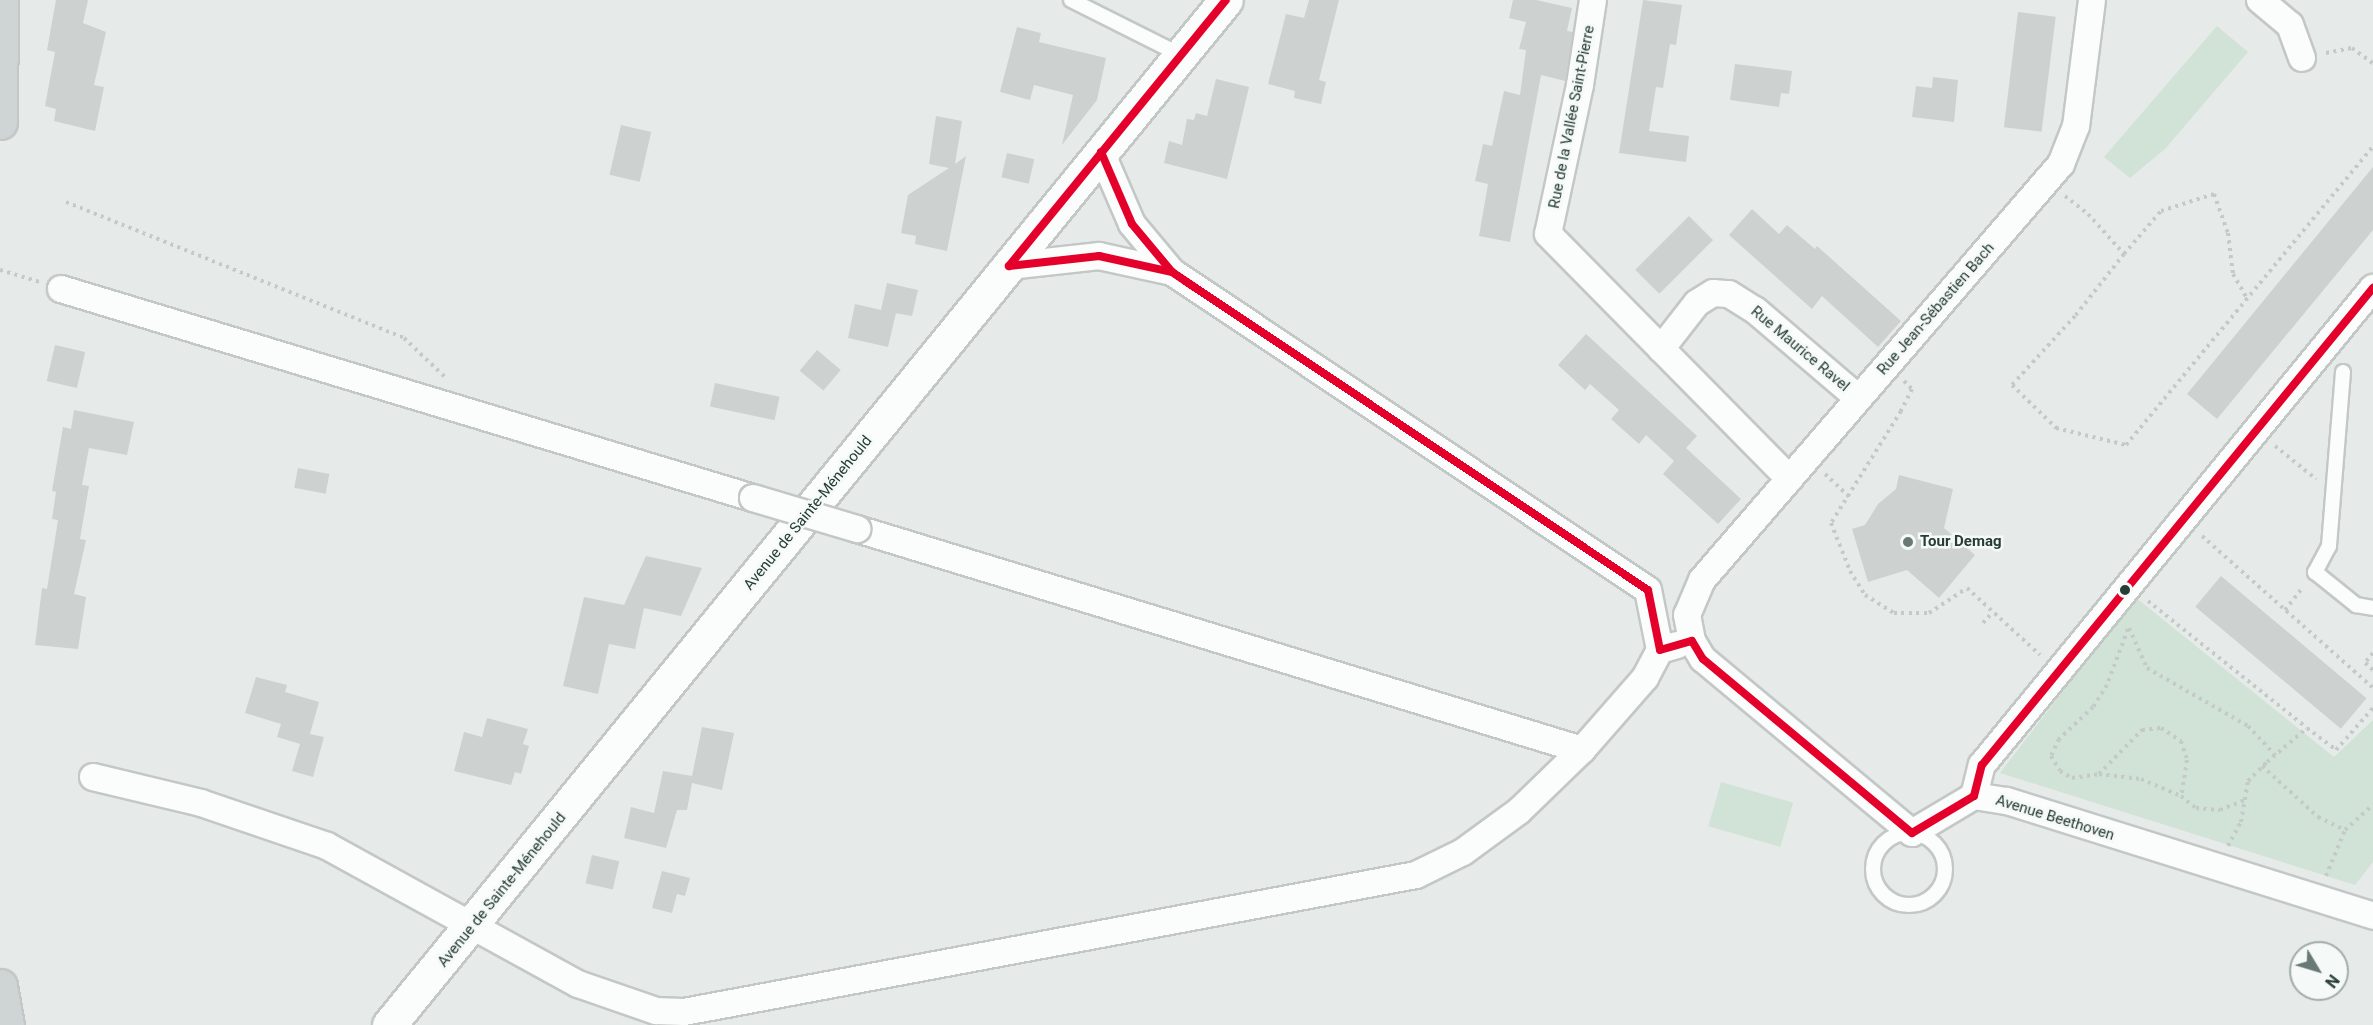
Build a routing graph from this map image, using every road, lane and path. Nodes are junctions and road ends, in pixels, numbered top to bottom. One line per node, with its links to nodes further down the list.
1 (1, 0): 10 (main road)
2 (1071, 0): 7 (lane)
3 (1226, 0): 7 (main road, Avenue de Sainte-Ménehould)
4 (1593, 0): 22 (street, Rue de la Vallée Saint-Pierre)
5 (2092, 0): 13 (street, Rue Jean-Sébastien Bach)
6 (2260, 0): 8 (street)
7 (1181, 56): 12 (main road, Avenue de Sainte-Ménehould)
8 (2302, 58): 9 (path)
9 (2373, 63)
10 (0, 122)
11 (2373, 146): 21 (path)
12 (1101, 152): 16 (main road, Avenue de Sainte-Ménehould); 18 (street)
13 (2048, 183): 15 (path); 23 (street, Rue Jean-Sébastien Bach)
14 (66, 202): 26 (path)
15 (2124, 254): 21 (path); 21 (path)
16 (1009, 266): 18 (street); 67 (main road, Avenue de Sainte-Ménehould)
17 (0, 270): 20 (path)
18 (1172, 272): 46 (street)
19 (2373, 288): 27 (street)
20 (61, 289): 26 (street)
21 (2247, 298)
22 (1661, 349): 25 (street, Rue Maurice Ravel); 29 (street)
23 (1887, 364): 25 (street, Rue Jean-Sébastien Bach); 31 (path)
24 (2343, 372): 30 (lane)
25 (1858, 398): 28 (street, Rue Jean-Sébastien Bach)
26 (478, 415): 53 (street, bridge)
27 (2256, 431): 30 (path); 32 (street)
28 (1807, 459): 29 (street, Rue Jean-Sébastien Bach); 31 (path)
29 (1790, 479): 45 (street, Rue Jean-Sébastien Bach)
30 (2334, 493): 35 (lane)
31 (1849, 496): 41 (path)
32 (2182, 520): 33 (path); 49 (street)
33 (2202, 536): 34 (path); 40 (path)
34 (2196, 544)
35 (2315, 572): 38 (lane); 40 (path)
36 (2155, 592): 37 (path)
37 (2148, 600): 39 (path); 52 (path)
38 (2373, 608)
39 (2141, 610)
40 (2285, 610): 50 (path)
41 (1993, 612): 43 (path); 49 (path)
42 (2135, 619): 44 (path)
43 (1983, 623)
44 (2128, 629): 54 (path); 56 (path)
45 (1692, 641): 46 (street); 63 (street)
46 (1660, 650): 53 (street)
47 (2373, 653): 48 (path)
48 (2373, 670)
49 (2058, 671): 58 (street)
50 (2373, 688)
51 (2373, 708): 52 (path)
52 (2307, 728): 54 (path)
53 (1582, 750): 67 (street)
54 (2275, 755): 55 (path)
55 (2262, 766): 60 (path); 62 (path)
56 (2100, 774): 59 (path); 59 (path)
57 (93, 777): 67 (street)
58 (1974, 796): 63 (street); 64 (street, Avenue Beethoven)
59 (2181, 796): 60 (path)
60 (2245, 800): 64 (path)
61 (2373, 805): 62 (path)
62 (2345, 830): 65 (path)
63 (1912, 833): 63 (lane)
64 (2216, 868): 65 (street, Avenue Beethoven)
65 (2316, 899): 66 (street, Avenue Beethoven)
66 (2373, 916)
67 (471, 928): 70 (main road, Avenue de Sainte-Ménehould)
68 (0, 986): 69 (main road)
69 (8, 1025)
70 (389, 1025)

